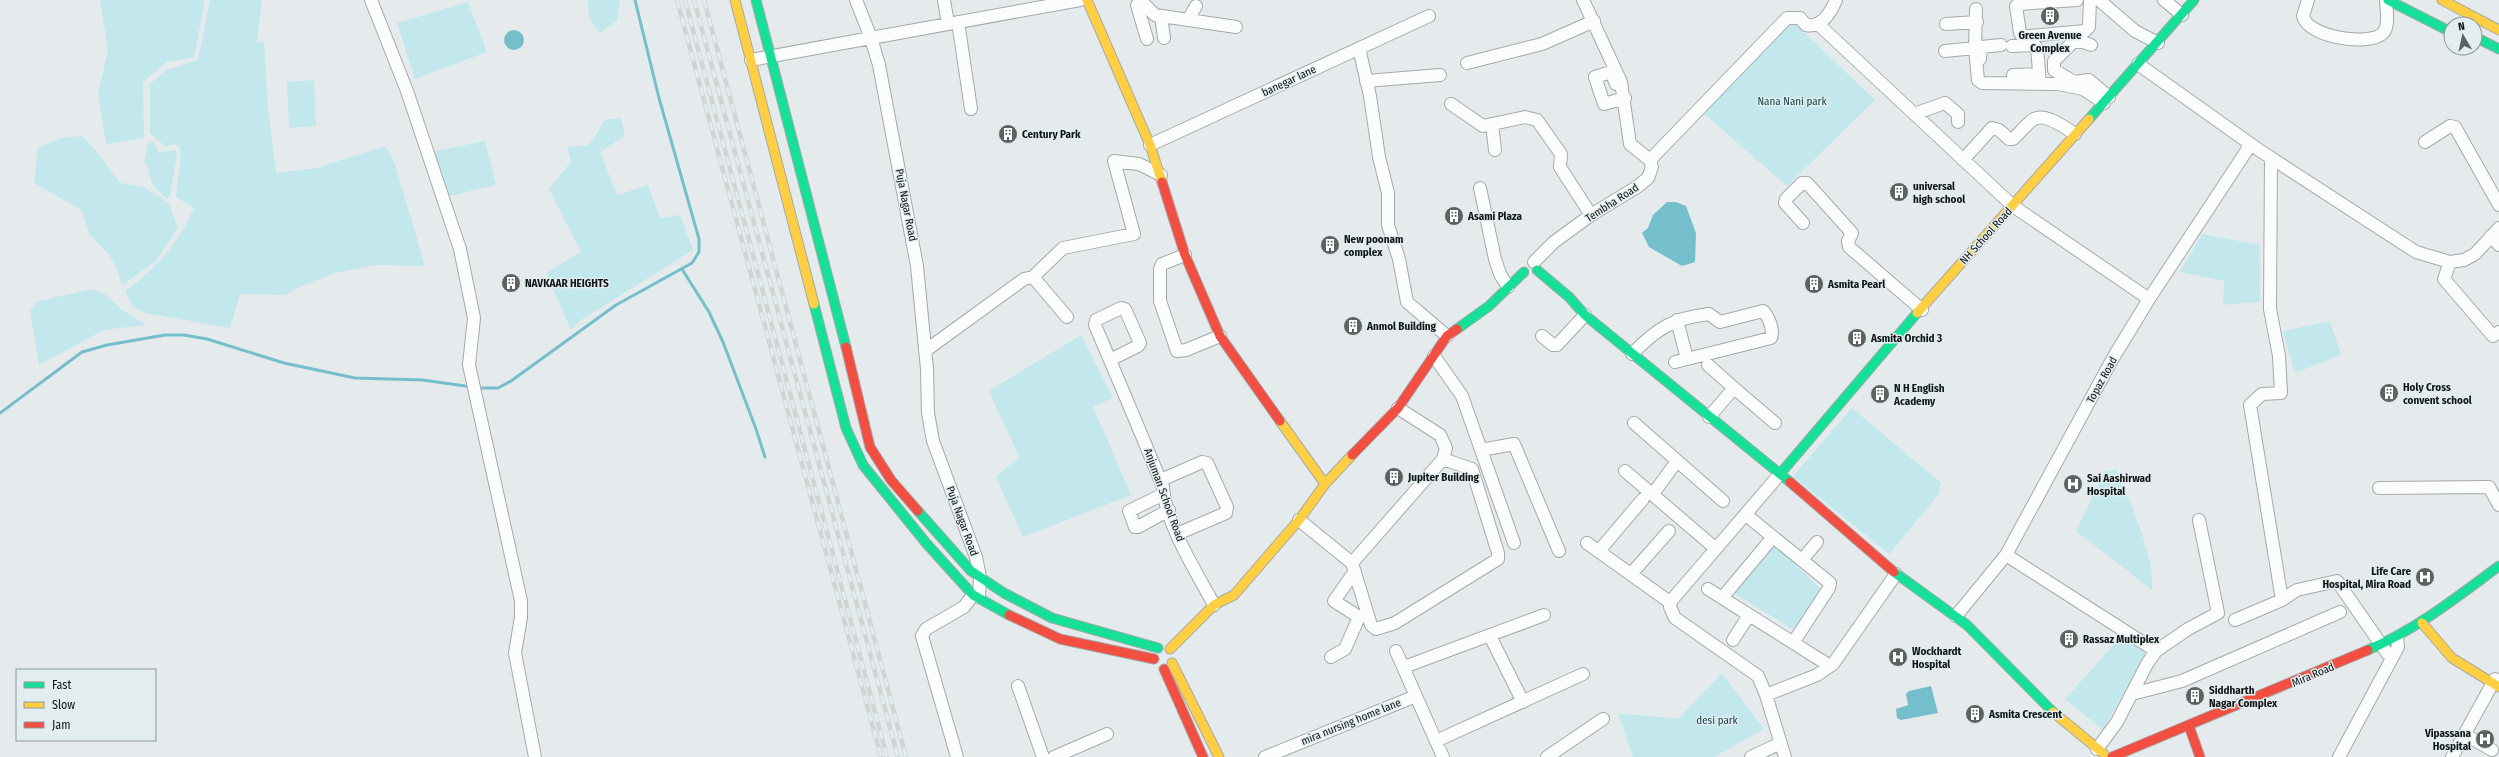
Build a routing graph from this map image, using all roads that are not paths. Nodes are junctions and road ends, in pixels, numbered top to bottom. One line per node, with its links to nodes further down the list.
1 (735, 0): 50 (street)
2 (756, 0): 49 (street, Puja Nagar Road)
3 (856, 0): 37 (street, Puja Nagar Road)
4 (944, 0): 30 (street)
5 (1080, 0): 30 (street)
6 (1087, 0): 67 (street)
7 (1584, 0): 28 (street)
8 (1836, 0): 32 (street)
9 (2071, 0): 10 (street)
10 (2090, 0)
11 (2099, 0): 41 (street)
12 (2164, 0): 23 (street)
13 (2194, 0): 23 (street, NH School Road)
14 (2308, 0): 15 (street)
15 (2387, 0): 35 (street)
16 (2405, 0): 27 (street)
17 (2442, 0): 36 (street)
18 (2453, 0): 31 (street)
19 (370, 1): 184 (street)
20 (1138, 2): 24 (street); 39 (street)
21 (1196, 6): 26 (street)
22 (1976, 9): 29 (street)
23 (2182, 15): 41 (street, NH School Road)
24 (1161, 16): 26 (street); 38 (street)
25 (1429, 16): 43 (street, banegar lane)
26 (1188, 20): 34 (street)
27 (2443, 20)
28 (1594, 21): 51 (street); 70 (street)
29 (1977, 22): 33 (street); 44 (street)
30 (953, 23): 37 (street); 60 (street)
31 (2499, 23)
32 (1818, 24): 61 (street); 70 (street)
33 (1946, 24)
34 (1236, 27)
35 (2443, 28)
36 (2499, 30)
37 (870, 38): 49 (street); 94 (street, Puja Nagar Road)
38 (1164, 38)
39 (1147, 39)
40 (2483, 41): 46 (street)
41 (2158, 43): 52 (street, NH School Road)
42 (2091, 46): 58 (street)
43 (1359, 48): 56 (street); 67 (street, banegar lane)
44 (1975, 48): 47 (street); 57 (street)
45 (2483, 48): 48 (street)
46 (2499, 49)
47 (1945, 51)
48 (2499, 56)
49 (772, 57): 50 (street); 106 (street, Puja Nagar Road)
50 (751, 60): 107 (street)
51 (1468, 63)
52 (2138, 64): 58 (street, NH School Road); 66 (street)
53 (1440, 75): 56 (street)
54 (2013, 75): 55 (street)
55 (2039, 79): 57 (street); 57 (street); 58 (street)
56 (1366, 81): 92 (street)
57 (2005, 84)
58 (2106, 100): 64 (street, NH School Road)
59 (1451, 104): 63 (street)
60 (971, 109)
61 (1914, 114): 62 (street); 71 (street)
62 (1958, 122)
63 (1492, 124): 68 (street); 76 (street)
64 (2075, 134): 71 (street); 75 (street, NH School Road)
65 (2425, 142): 74 (street)
66 (2251, 144): 69 (street); 85 (street, Topaz Road)
67 (1150, 145): 72 (street)
68 (1495, 150)
69 (2271, 158): 81 (street); 144 (street)
70 (1650, 160): 76 (street, Tembha Road)
71 (1963, 160): 75 (street)
72 (1161, 175): 80 (street); 83 (street)
73 (1480, 188): 84 (street)
74 (2499, 204)
75 (2013, 206): 85 (street); 86 (street, NH School Road)
76 (1591, 215): 82 (street, Tembha Road)
77 (1803, 223): 86 (street)
78 (2495, 232): 79 (street); 81 (street)
79 (2499, 245)
80 (1185, 255): 91 (street); 91 (street)
81 (2450, 262): 90 (street)
82 (1536, 266): 84 (street); 87 (street)
83 (1033, 277): 88 (street); 94 (street)
84 (1508, 287): 92 (street)
85 (2149, 299): 133 (street, Topaz Road)
86 (1922, 310): 112 (street, NH School Road)
87 (1585, 315): 93 (street); 95 (street)
88 (1067, 317)
89 (1677, 320): 95 (street); 97 (street); 97 (street)
90 (2499, 332)
91 (1220, 336): 114 (street)
92 (1447, 336): 96 (street)
93 (1542, 336)
94 (925, 351): 139 (street, Puja Nagar Road)
95 (1632, 354): 103 (street)
96 (1434, 356): 102 (street); 108 (street)
97 (1687, 359): 99 (street)
98 (1110, 360): 113 (street, Anjuman School Road)
99 (1675, 362)
100 (1708, 365): 101 (street)
101 (1734, 388): 103 (street); 105 (street)
102 (1398, 408): 109 (street); 114 (street)
103 (1709, 417): 112 (street)
104 (1634, 423): 110 (street)
105 (1775, 424)
106 (866, 431): 107 (street); 139 (street, Puja Nagar Road)
107 (849, 434): 142 (street)
108 (1480, 450): 128 (street); 131 (street)
109 (1443, 459): 136 (street); 136 (street)
110 (1677, 461): 117 (street); 118 (street)
111 (1625, 471): 117 (street)
112 (1780, 474): 130 (street); 138 (street)
113 (1161, 480): 116 (street, Anjuman School Road); 125 (street)
114 (1325, 484): 122 (street)
115 (2379, 488): 119 (street)
116 (1164, 494): 120 (street, Anjuman School Road); 120 (street)
117 (1648, 497): 130 (street); 132 (street)
118 (1723, 501)
119 (2499, 505)
120 (1169, 510): 125 (street, Anjuman School Road)
121 (1752, 519): 126 (street)
122 (1299, 520): 136 (street); 146 (street)
123 (2199, 520): 160 (street)
124 (1669, 531): 137 (street)
125 (1177, 534): 146 (street, Anjuman School Road)
126 (1773, 537): 134 (street); 143 (street)
127 (1817, 542): 134 (street)
128 (1514, 543)
129 (1587, 543): 132 (street)
130 (1715, 548): 145 (street)
131 (1559, 551)
132 (1599, 551): 137 (street)
133 (2006, 555): 150 (street, Topaz Road); 160 (street)
134 (1802, 560): 155 (street)
135 (2499, 566): 152 (street, Mira Road)
136 (1354, 567): 161 (street)
137 (1631, 574): 145 (street)
138 (1896, 574): 150 (street); 164 (street)
139 (980, 577): 142 (street, Puja Nagar Road); 157 (street, Puja Nagar Road)
140 (2493, 583): 152 (street, Mira Road)
141 (1708, 588): 143 (street)
142 (976, 596): 162 (street); 185 (street)
143 (1722, 598): 149 (street)
144 (2282, 600): 151 (street); 156 (street)
145 (1671, 603): 172 (street)
146 (1214, 605): 158 (street)
147 (2340, 612): 171 (street)
148 (1544, 615): 153 (street)
149 (1749, 615): 154 (street); 155 (street)
150 (1956, 616): 183 (street)
151 (2235, 620)
152 (2428, 626): 156 (street, Mira Road); 169 (street)
153 (1490, 636): 166 (street); 174 (street)
154 (1733, 640)
155 (1793, 643): 164 (street)
156 (2395, 645): 168 (street, Mira Road); 176 (street, Mira Road); 197 (street)
157 (1158, 648): 158 (street); 162 (street)
158 (1170, 649): 163 (street)
159 (1396, 651): 166 (street)
160 (2156, 651): 171 (street)
161 (1331, 657)
162 (1154, 660): 165 (street)
163 (1172, 663): 165 (street); 189 (street)
164 (1830, 666): 172 (street)
165 (1163, 667): 188 (street)
166 (1404, 667): 173 (street)
167 (1583, 674): 174 (street)
168 (2336, 674)
169 (2496, 683): 178 (street)
170 (1018, 686): 186 (street)
171 (2132, 694): 183 (street)
172 (1766, 695): 180 (street)
173 (1416, 696): 179 (street); 190 (street, mira nursing home lane)
174 (1523, 702): 179 (street)
175 (1603, 719): 192 (street)
176 (2189, 726): 183 (street, Mira Road); 196 (street)
177 (1107, 734): 187 (street)
178 (2464, 734): 182 (street); 198 (street)
179 (1436, 740): 191 (street)
180 (1780, 743): 193 (street); 194 (street)
181 (2170, 743): 195 (street)
182 (2492, 750)
183 (2105, 755)
184 (535, 757)
185 (957, 757)
186 (1043, 757)
187 (1054, 757)
188 (1203, 757)
189 (1219, 757)
190 (1265, 757)
191 (1443, 757)
192 (1547, 757)
193 (1750, 757)
194 (1785, 757)
195 (2133, 757)
196 (2200, 757)
197 (2339, 757)
198 (2452, 757)

